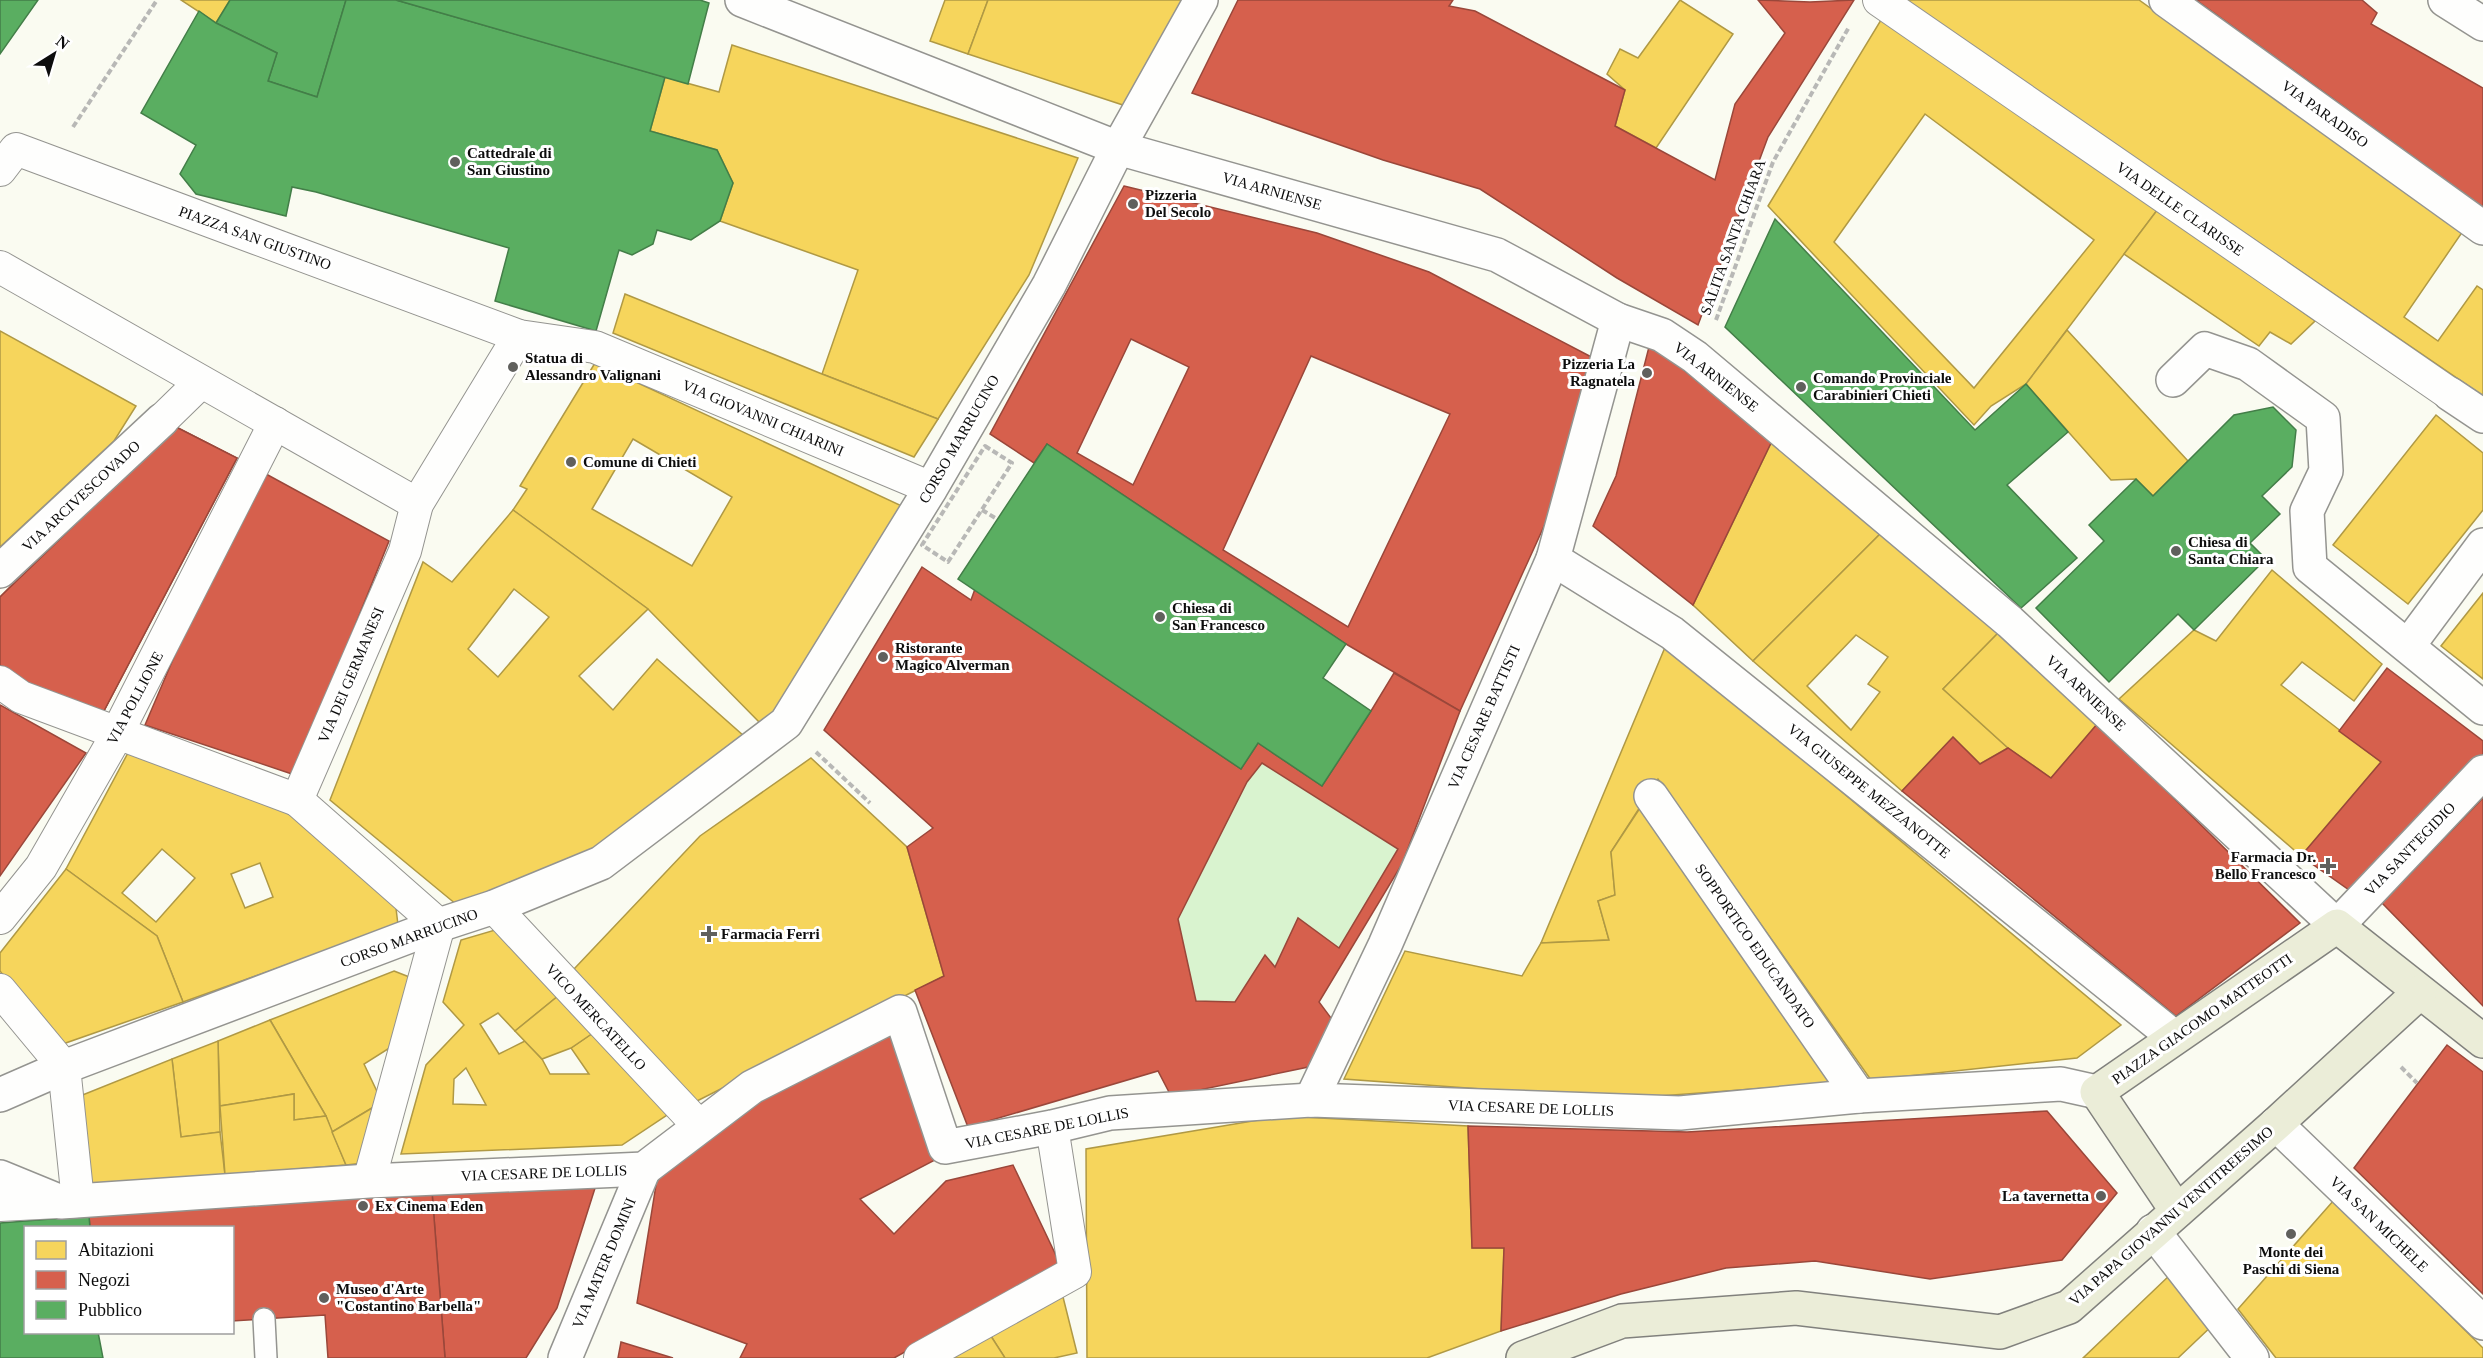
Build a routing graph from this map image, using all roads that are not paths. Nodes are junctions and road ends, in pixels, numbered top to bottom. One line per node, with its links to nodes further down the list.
1 (742, 0): 7 (street, VIA ARNIENSE)
2 (1201, 0): 7 (street, CORSO MARRUCINO)
3 (1879, 0): 16 (street, VIA DELLE CLARISSE)
4 (2166, 0): 9 (street, VIA PARADISO)
5 (2445, 0): 6 (street)
6 (2483, 24)
7 (1118, 148): 11 (street, VIA ARNIENSE); 20 (street, CORSO MARRUCINO)
8 (0, 170): 12 (street, PIAZZA SAN GIUSTINO)
9 (2483, 228)
10 (0, 267): 15 (street)
11 (1618, 320): 23 (street, VIA CESARE BATTISTI); 35 (street, VIA ARNIENSE)
12 (519, 336): 13 (street, PIAZZA SAN GIUSTINO); 21 (street)
13 (595, 347): 20 (street, VIA GIOVANNI CHIARINI)
14 (2173, 380): 25 (street)
15 (201, 382): 18 (street); 19 (street)
16 (2450, 394): 17 (street, VIA DELLE CLARISSE)
17 (2483, 416)
18 (162, 420): 24 (street, VIA ARCIVESCOVADO)
19 (275, 423): 21 (street); 28 (street, VIA POLLIONE)
20 (931, 488): 32 (street, CORSO MARRUCINO)
21 (417, 504): 31 (street, VIA DEI GERMANESI)
22 (2483, 545): 25 (street)
23 (1553, 559): 38 (street, VIA GIUSEPPE MEZZANOTTE); 44 (street, VIA CESARE BATTISTI)
24 (0, 572)
25 (2408, 646): 27 (street)
26 (0, 682): 28 (street)
27 (2483, 708)
28 (116, 735): 31 (street); 33 (street, VIA POLLIONE)
29 (2483, 772): 35 (street, VIA SANT'EGIDIO)
30 (1651, 796): 43 (street, SOPPORTICO EDUCANDATO)
31 (297, 800): 34 (street)
32 (494, 907): 34 (street, CORSO MARRUCINO); 46 (street, VICO MERCATELLO)
33 (0, 918)
34 (440, 925): 40 (street, CORSO MARRUCINO); 50 (street)
35 (2337, 926): 37 (main road, VIA ARNIENSE); 38 (main road, PIAZZA GIACOMO MATTEOTTI)
36 (0, 990): 40 (street)
37 (2420, 992): 39 (main road, VIA ARNIENSE); 45 (main road, VIA PAPA GIOVANNI VENTITREESIMO)
38 (2174, 1037): 41 (main road, PIAZZA GIACOMO MATTEOTTI)
39 (2483, 1041)
40 (64, 1067): 42 (street, CORSO MARRUCINO); 51 (street)
41 (2097, 1092): 43 (street, VIA CESARE DE LOLLIS); 53 (main road, PIAZZA GIACOMO MATTEOTTI)
42 (0, 1095)
43 (1859, 1096): 44 (street, VIA CESARE DE LOLLIS)
44 (1311, 1100): 47 (street, VIA CESARE DE LOLLIS)
45 (2276, 1124): 53 (main road, VIA PAPA GIOVANNI VENTITREESIMO); 55 (street, VIA SAN MICHELE)
46 (699, 1126): 47 (street, VIA CESARE DE LOLLIS); 48 (street, VIA CESARE DE LOLLIS)
47 (1052, 1127): 58 (street)
48 (644, 1169): 50 (street, VIA CESARE DE LOLLIS); 57 (street, VIA MATER DOMINI)
49 (0, 1177): 51 (street, VIA CESARE DE LOLLIS)
50 (369, 1181): 51 (street, VIA CESARE DE LOLLIS)
51 (78, 1202): 52 (street)
52 (0, 1205)
53 (2165, 1221): 59 (main road, VIA PAPA GIOVANNI VENTITREESIMO); 60 (street)
54 (264, 1319): 56 (lane)
55 (2483, 1323)
56 (266, 1358)
57 (565, 1358)
58 (920, 1358)
59 (1523, 1358)
60 (2252, 1358)

